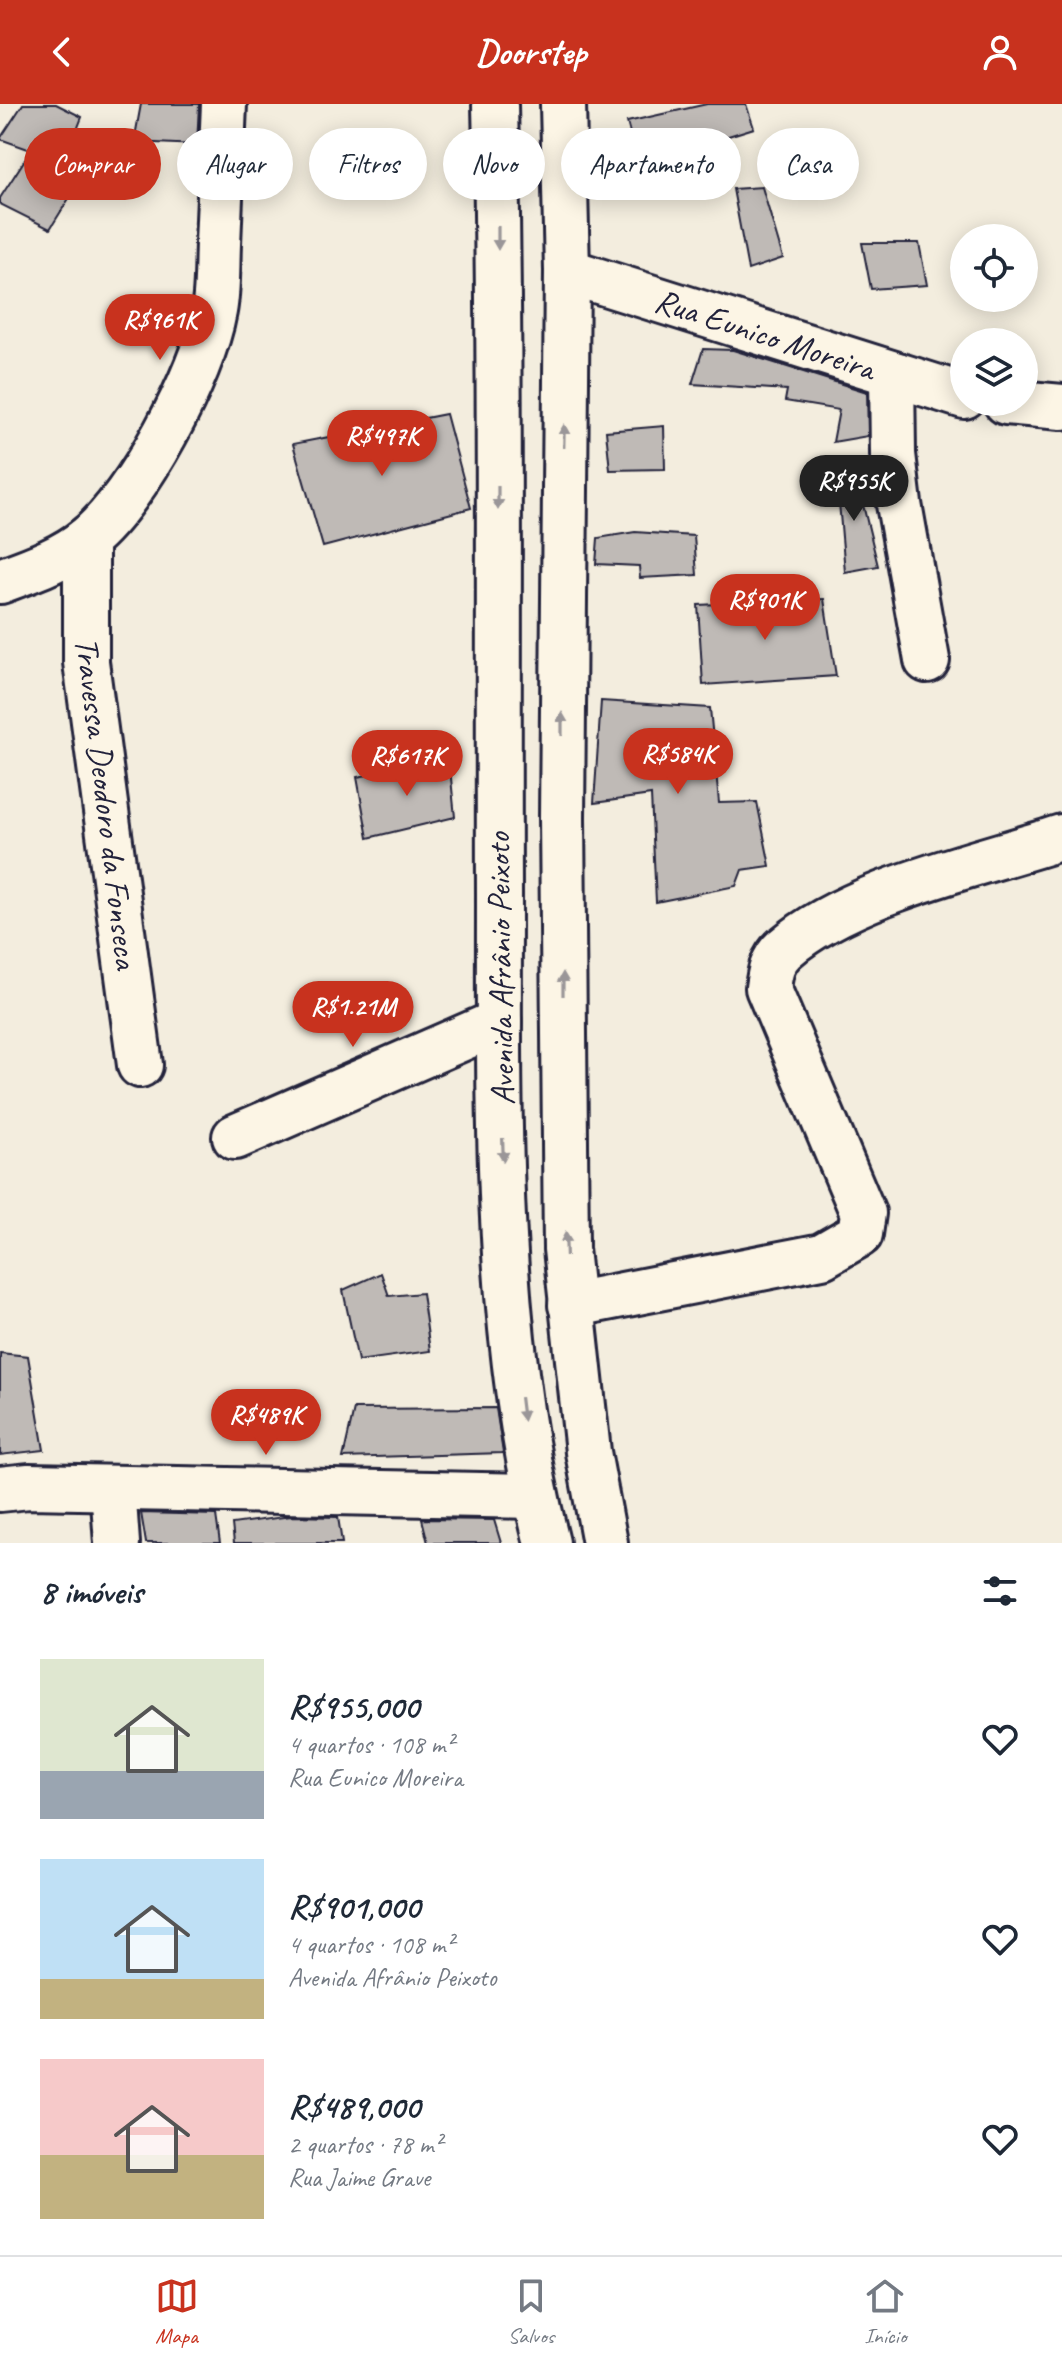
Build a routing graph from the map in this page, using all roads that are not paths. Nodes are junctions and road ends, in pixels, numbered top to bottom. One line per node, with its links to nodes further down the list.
1 (224, 104): 9 (main road)
2 (495, 104): 13 (main road, Avenida Afrânio Peixoto, one-way to 13)
3 (563, 104): 4 (main road, Avenida Afrânio Peixoto)
4 (567, 271): 5 (main road, Rua Eunico Moreira); 16 (main road, Avenida Afrânio Peixoto, one-way to 4)
5 (892, 374): 6 (main road, Rua Eunico Moreira); 11 (main road)
6 (950, 392)
7 (1038, 405): 8 (main road)
8 (1062, 407)
9 (86, 540): 10 (main road); 14 (main road, Travessa Deodoro da Fonseca)
10 (0, 581)
11 (927, 660)
12 (1062, 837): 16 (main road)
13 (499, 1022): 15 (main road); 19 (main road, Avenida Afrânio Peixoto, one-way to 19)
14 (140, 1065)
15 (235, 1137)
16 (571, 1305): 22 (main road, Avenida Afrânio Peixoto)
17 (113, 1488): 18 (main road); 19 (main road); 20 (main road)
18 (0, 1489)
19 (535, 1496): 21 (main road, Avenida Afrânio Peixoto)
20 (117, 1543)
21 (547, 1543)
22 (605, 1543)

